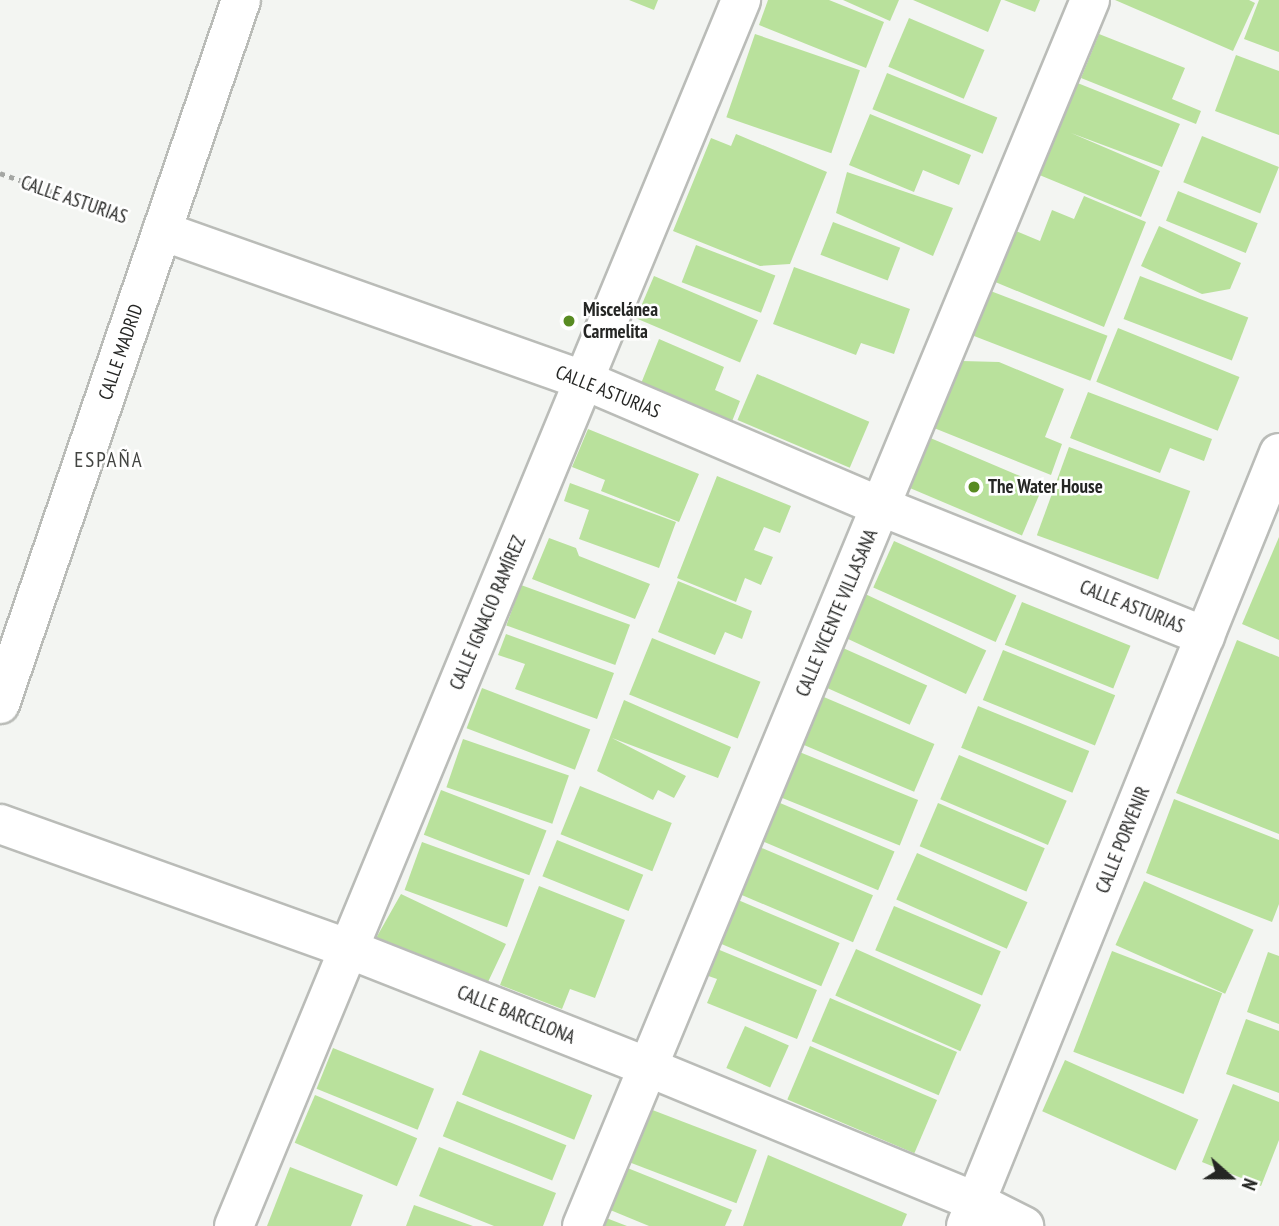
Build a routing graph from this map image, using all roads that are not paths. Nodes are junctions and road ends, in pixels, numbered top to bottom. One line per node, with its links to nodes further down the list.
1 (241, 0): 4 (street, CALLE MADRID)
2 (741, 0): 5 (street, CALLE IGNACIO RAMÍREZ)
3 (1090, 0): 7 (street, CALLE VICENTE VILLASANA)
4 (162, 231): 5 (street, CALLE ASTURIAS); 9 (street, CALLE MADRID)
5 (586, 381): 7 (street, CALLE ASTURIAS); 11 (street, CALLE IGNACIO RAMÍREZ)
6 (1279, 453): 8 (street, CALLE PORVENIR)
7 (882, 507): 8 (street, CALLE ASTURIAS); 12 (street, CALLE VICENTE VILLASANA)
8 (1205, 636): 13 (street, CALLE PORVENIR)
9 (0, 704)
10 (0, 824): 11 (street, CALLE BARCELONA)
11 (346, 948): 12 (street, CALLE BARCELONA); 14 (street, CALLE IGNACIO RAMÍREZ)
12 (645, 1066): 13 (street, CALLE BARCELONA); 15 (street, CALLE VICENTE VILLASANA)
13 (971, 1214): 16 (street, CALLE BARCELONA)
14 (234, 1226)
15 (582, 1226)
16 (1024, 1226)

